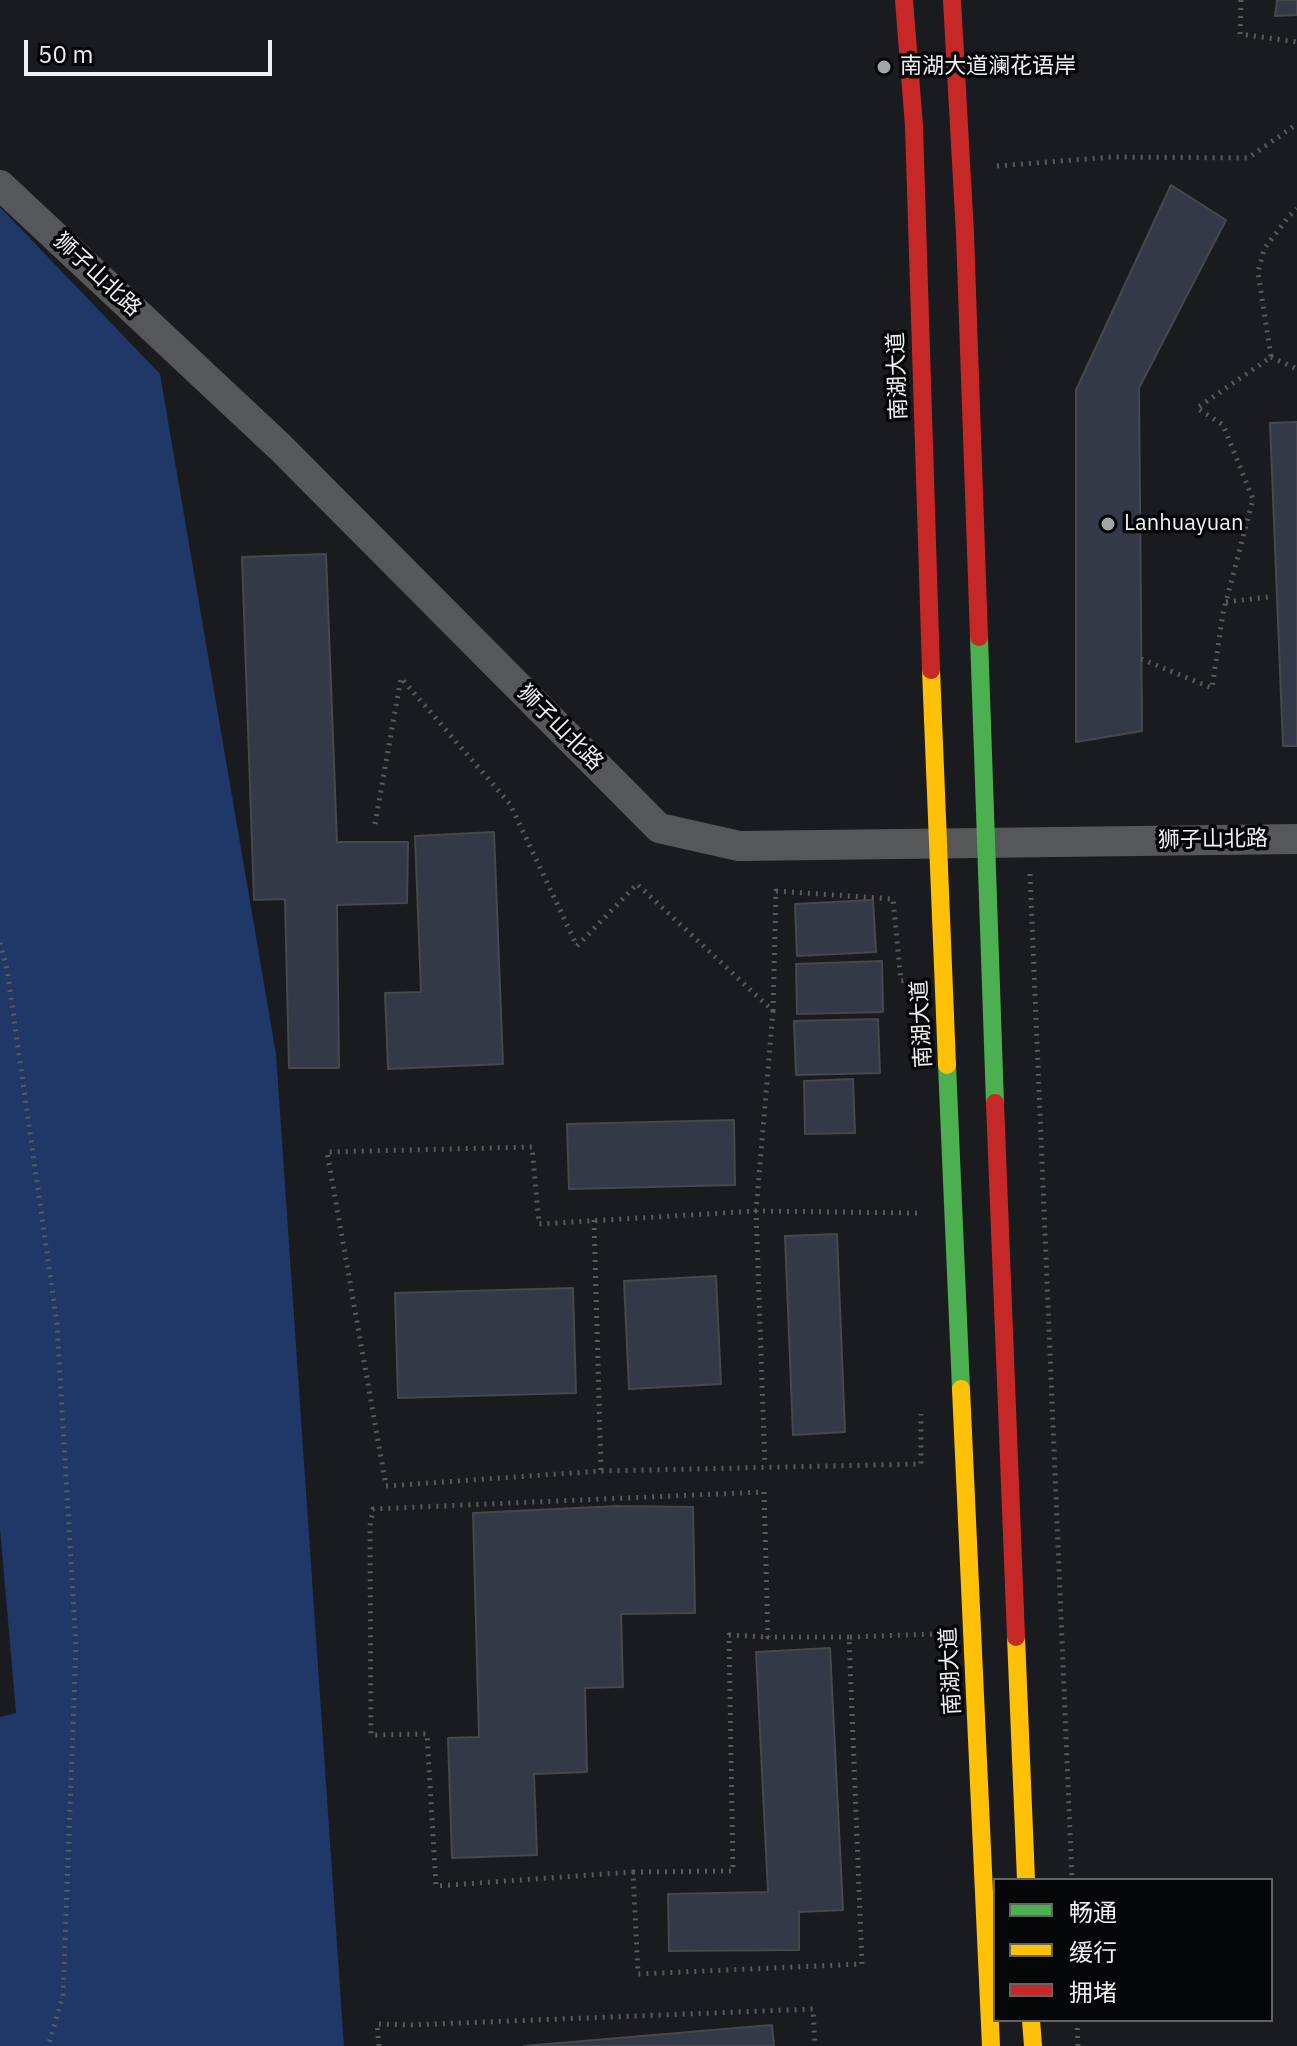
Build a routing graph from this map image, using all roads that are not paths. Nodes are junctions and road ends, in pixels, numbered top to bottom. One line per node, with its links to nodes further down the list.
1 (904, 0): 5 (main road, 南湖大道)
2 (952, 0): 6 (main road)
3 (0, 185): 5 (street, 狮子山北路)
4 (1297, 839): 6 (street, 狮子山北路)
5 (937, 844): 6 (street, 狮子山北路); 9 (main road, 南湖大道)
6 (987, 844): 7 (main road)
7 (1026, 1878)
8 (1031, 2022): 10 (main road)
9 (991, 2046)
10 (1033, 2046)

